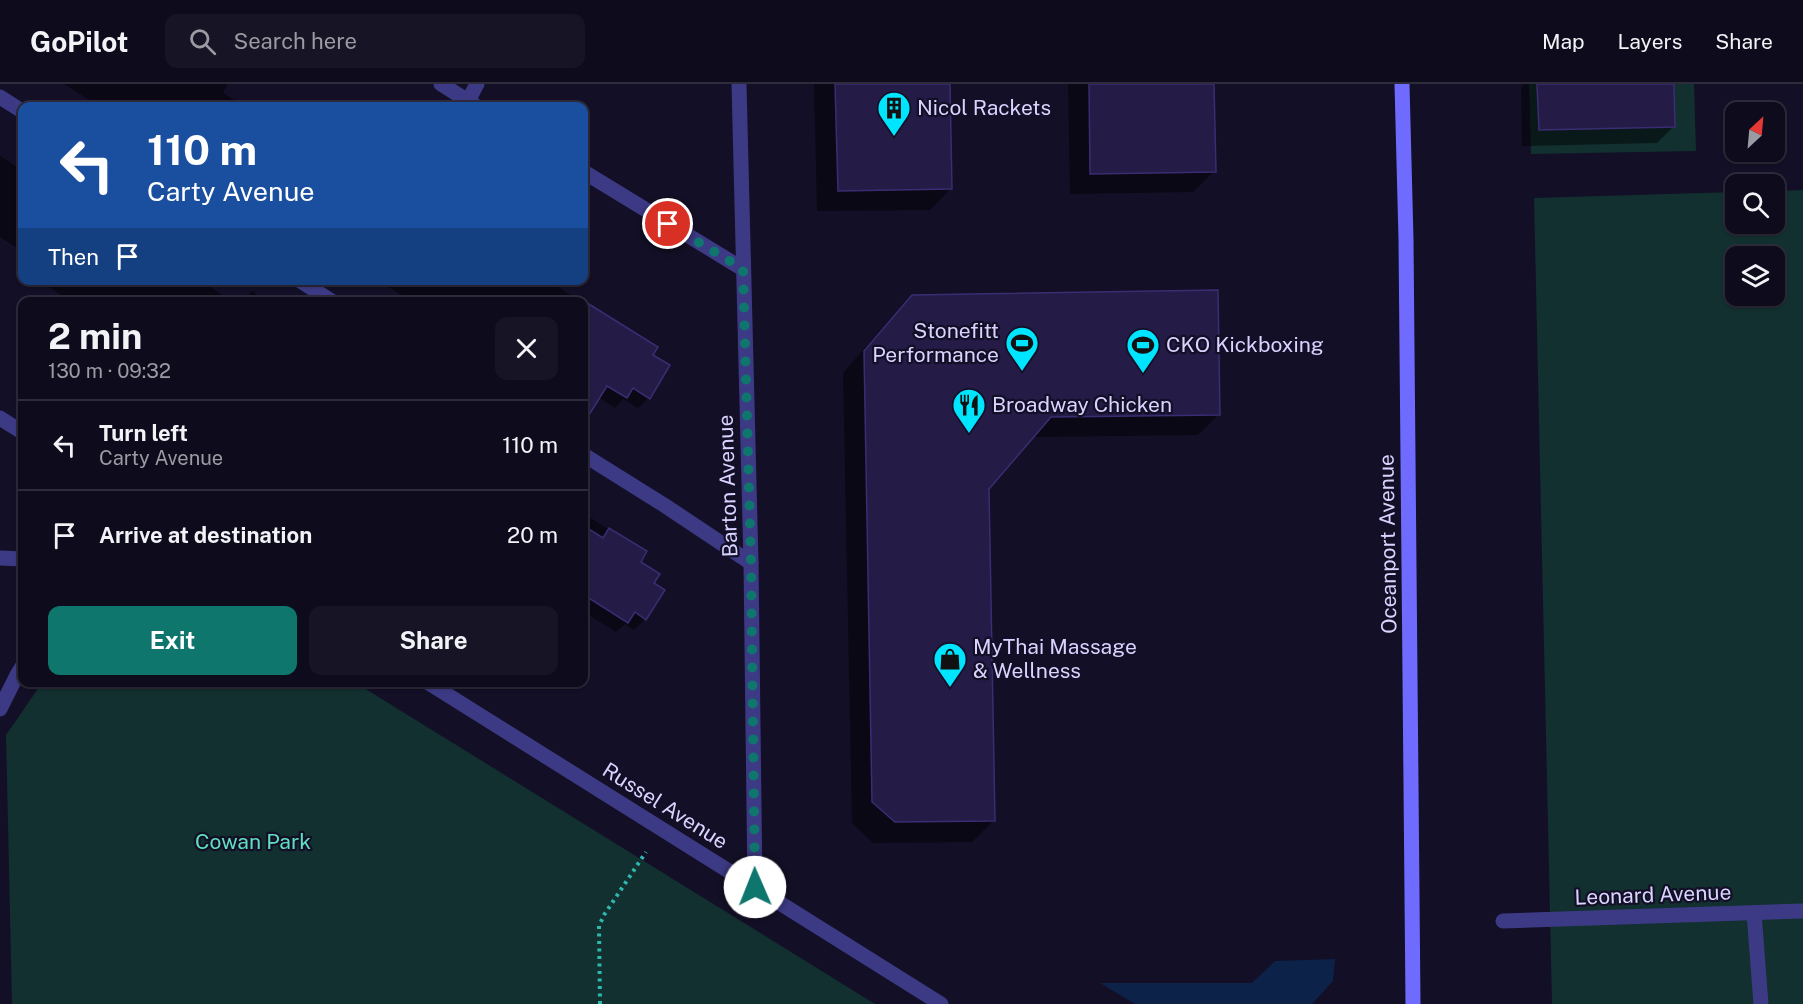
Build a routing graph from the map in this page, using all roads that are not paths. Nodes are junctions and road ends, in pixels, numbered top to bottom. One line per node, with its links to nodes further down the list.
1 (441, 84): 6 (street)
2 (477, 84): 7 (street)
3 (739, 84): 10 (street, Barton Avenue)
4 (1402, 84): 27 (main road, Oceanport Avenue)
5 (0, 97): 8 (street)
6 (469, 102)
7 (472, 102)
8 (18, 108)
9 (588, 174): 10 (street)
10 (743, 269): 18 (street, Barton Avenue)
11 (307, 285): 12 (street)
12 (325, 297)
13 (0, 418): 14 (street)
14 (18, 429)
15 (588, 458): 18 (street)
16 (0, 558): 17 (street)
17 (18, 559)
18 (751, 563): 22 (street, Barton Avenue)
19 (18, 673): 21 (street)
20 (435, 687): 22 (street, Russel Avenue)
21 (0, 709)
22 (755, 887): 26 (street, Russel Avenue)
23 (1803, 911): 24 (street, Leonard Avenue)
24 (1754, 913): 25 (street, Leonard Avenue); 28 (street)
25 (1503, 921)
26 (941, 1004)
27 (1413, 1004)
28 (1761, 1004)

